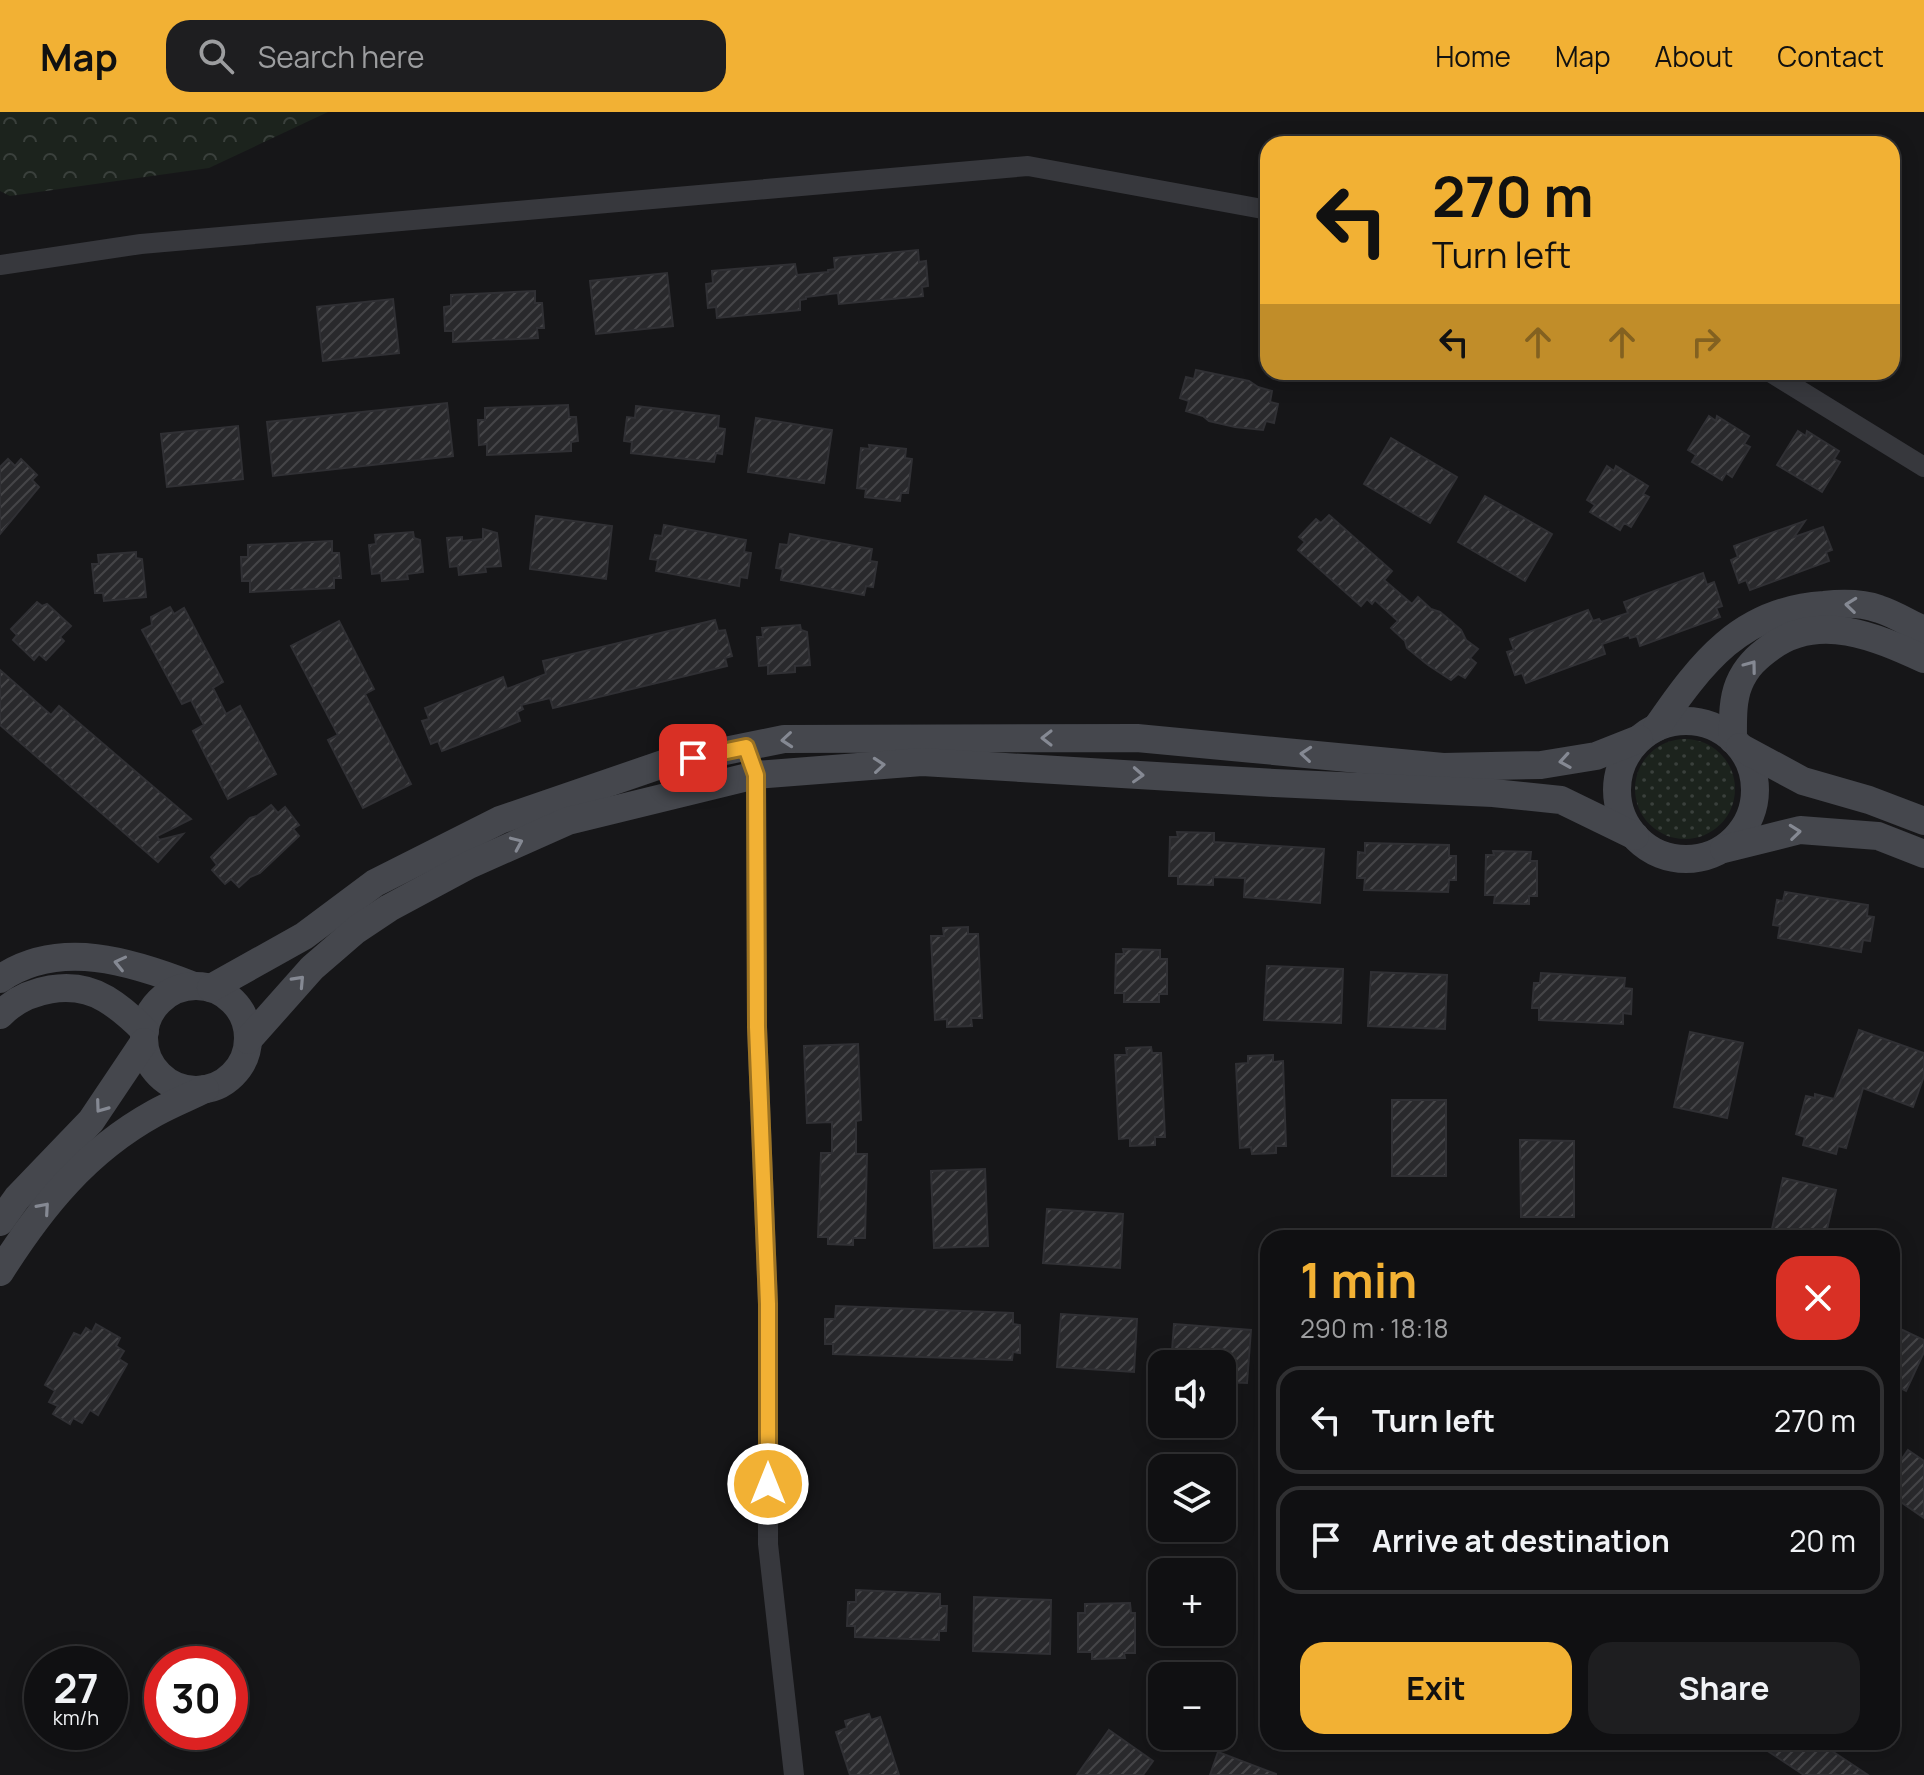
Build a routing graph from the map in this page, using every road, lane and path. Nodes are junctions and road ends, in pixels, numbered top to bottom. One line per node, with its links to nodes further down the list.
1 (1260, 209): 2 (street)
2 (0, 265)
3 (1783, 380): 4 (street)
4 (1924, 467)
5 (1924, 630): 7 (street, one-way to 7)
6 (1924, 659): 8 (street, one-way to 6)
7 (1648, 733): 8 (street); 9 (street, one-way to 9); 12 (street)
8 (1736, 743): 11 (street); 13 (street)
9 (746, 747): 10 (street); 16 (street)
10 (756, 775): 12 (street, one-way to 12); 19 (street, one-way to 10); 23 (street)
11 (1924, 821)
12 (1635, 836): 13 (street)
13 (1720, 850): 14 (street, one-way to 14)
14 (1924, 854)
15 (0, 979): 16 (street, one-way to 15)
16 (202, 987): 18 (street); 19 (street)
17 (0, 1015): 18 (street)
18 (145, 1037): 20 (street); 21 (street, one-way to 21)
19 (248, 1040): 20 (street)
20 (205, 1089): 22 (street, one-way to 20)
21 (0, 1222)
22 (0, 1272)
23 (794, 1775)

